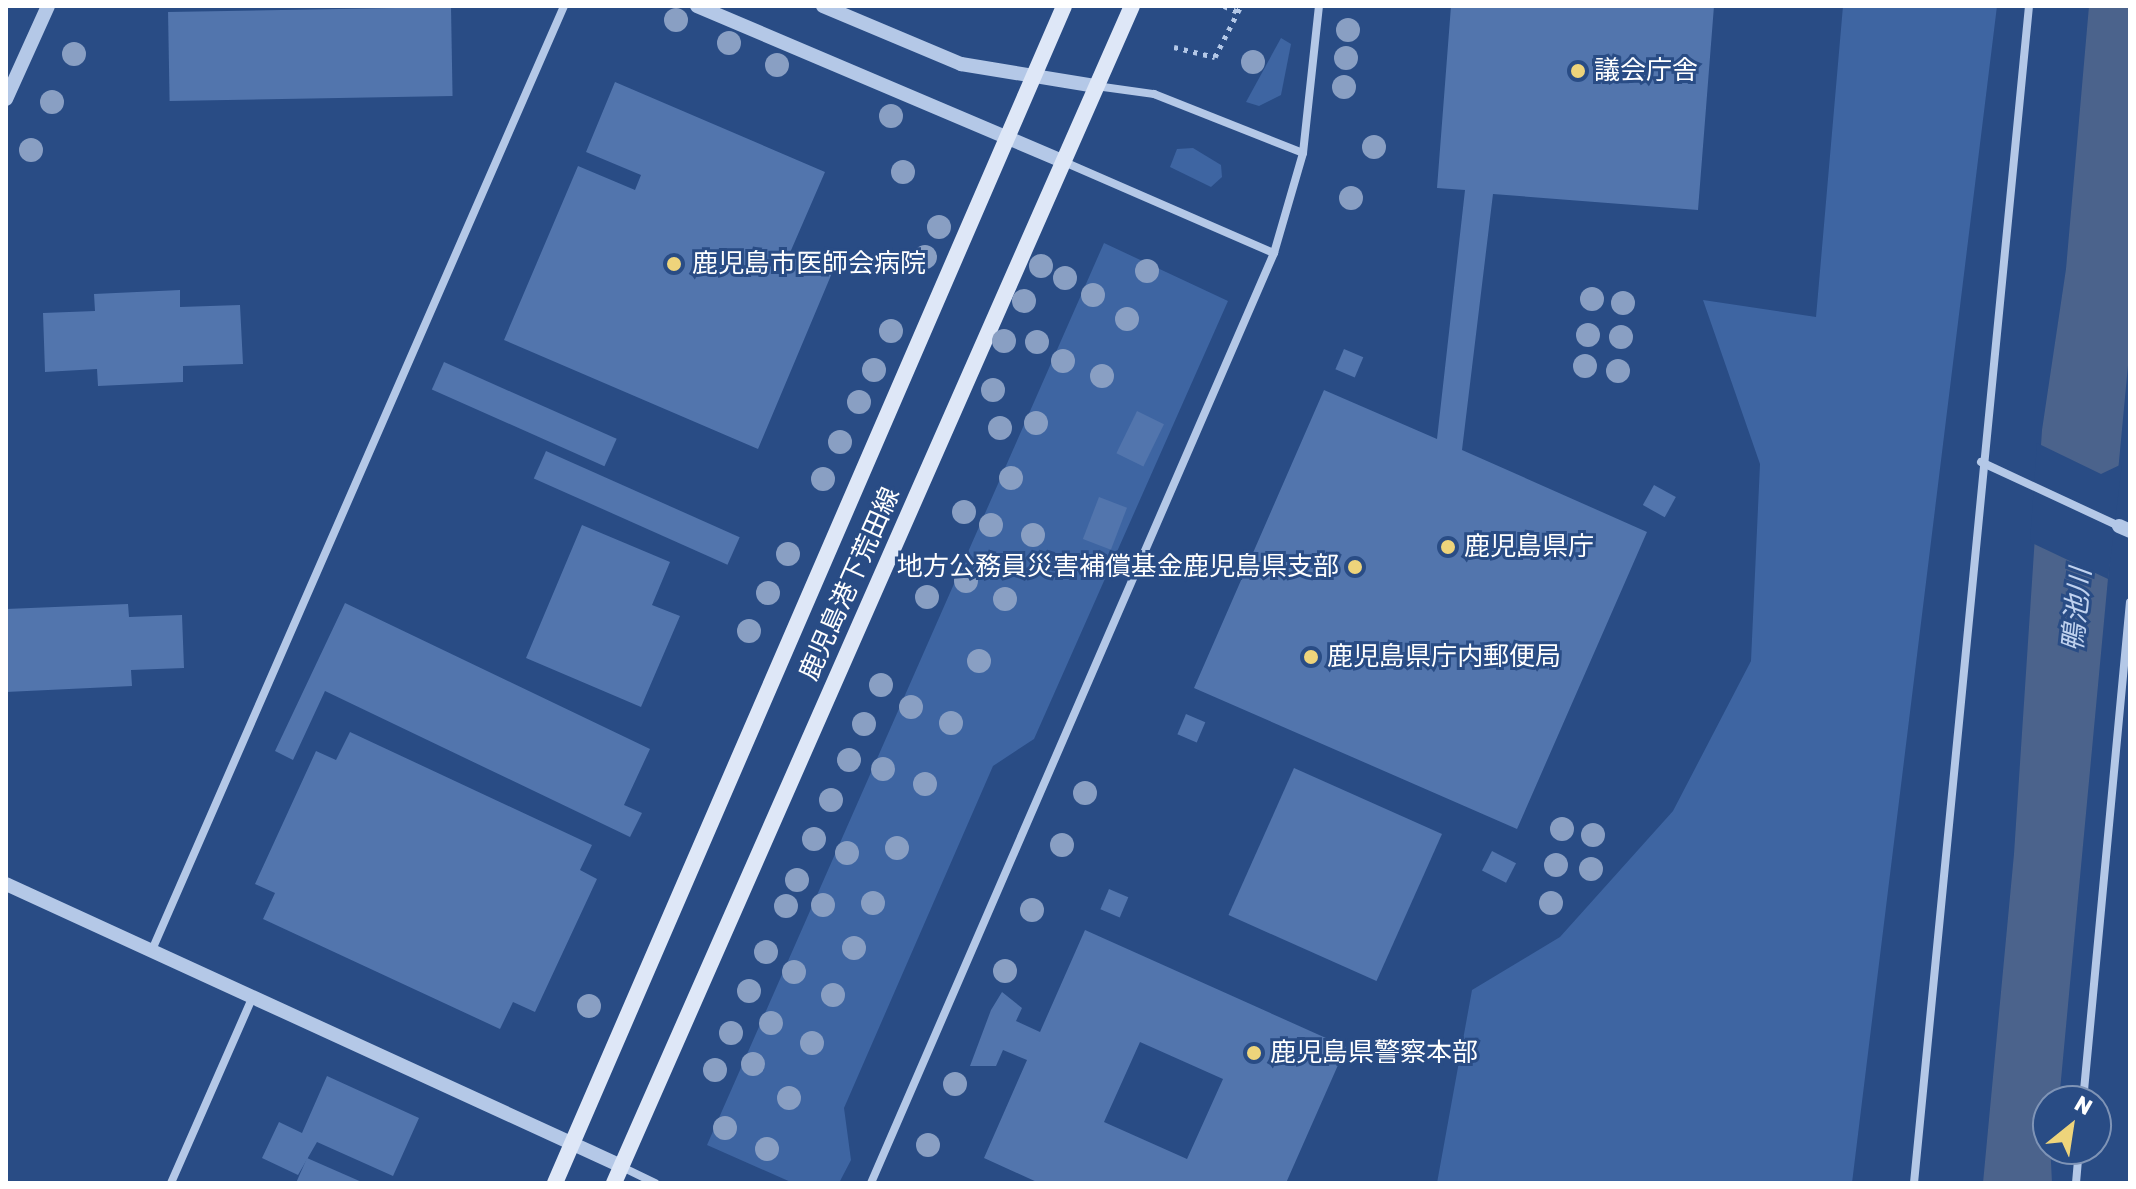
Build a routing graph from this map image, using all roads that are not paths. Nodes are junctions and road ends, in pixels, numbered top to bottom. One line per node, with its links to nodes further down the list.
1 (48, 6): 11 (street)
2 (564, 6): 20 (street)
3 (697, 6): 12 (street)
4 (823, 6): 9 (street)
5 (1064, 6): 9 (main road, 鹿児島港下荒田線)
6 (1132, 6): 10 (main road, 鹿児島港下荒田線)
7 (1319, 6): 13 (street)
8 (2029, 6): 16 (street)
9 (1034, 76): 10 (street); 12 (main road, 鹿児島港下荒田線)
10 (1096, 86): 13 (street); 14 (main road, 鹿児島港下荒田線)
11 (6, 99)
12 (1007, 138): 14 (street); 23 (main road, 鹿児島港下荒田線)
13 (1303, 153): 15 (street)
14 (1062, 161): 15 (street); 24 (main road, 鹿児島港下荒田線)
15 (1274, 253): 29 (street)
16 (1981, 462): 17 (street); 30 (street)
17 (2125, 529)
18 (2130, 602): 22 (street)
19 (6, 884): 20 (street)
20 (152, 950): 21 (street)
21 (253, 996): 23 (street); 25 (street)
22 (2085, 1085)
23 (570, 1142): 24 (street); 26 (main road, 鹿児島港下荒田線)
24 (621, 1166): 27 (main road, 鹿児島港下荒田線); 28 (street)
25 (171, 1183)
26 (555, 1183)
27 (614, 1183)
28 (655, 1183)
29 (871, 1183)
30 (1914, 1183)

